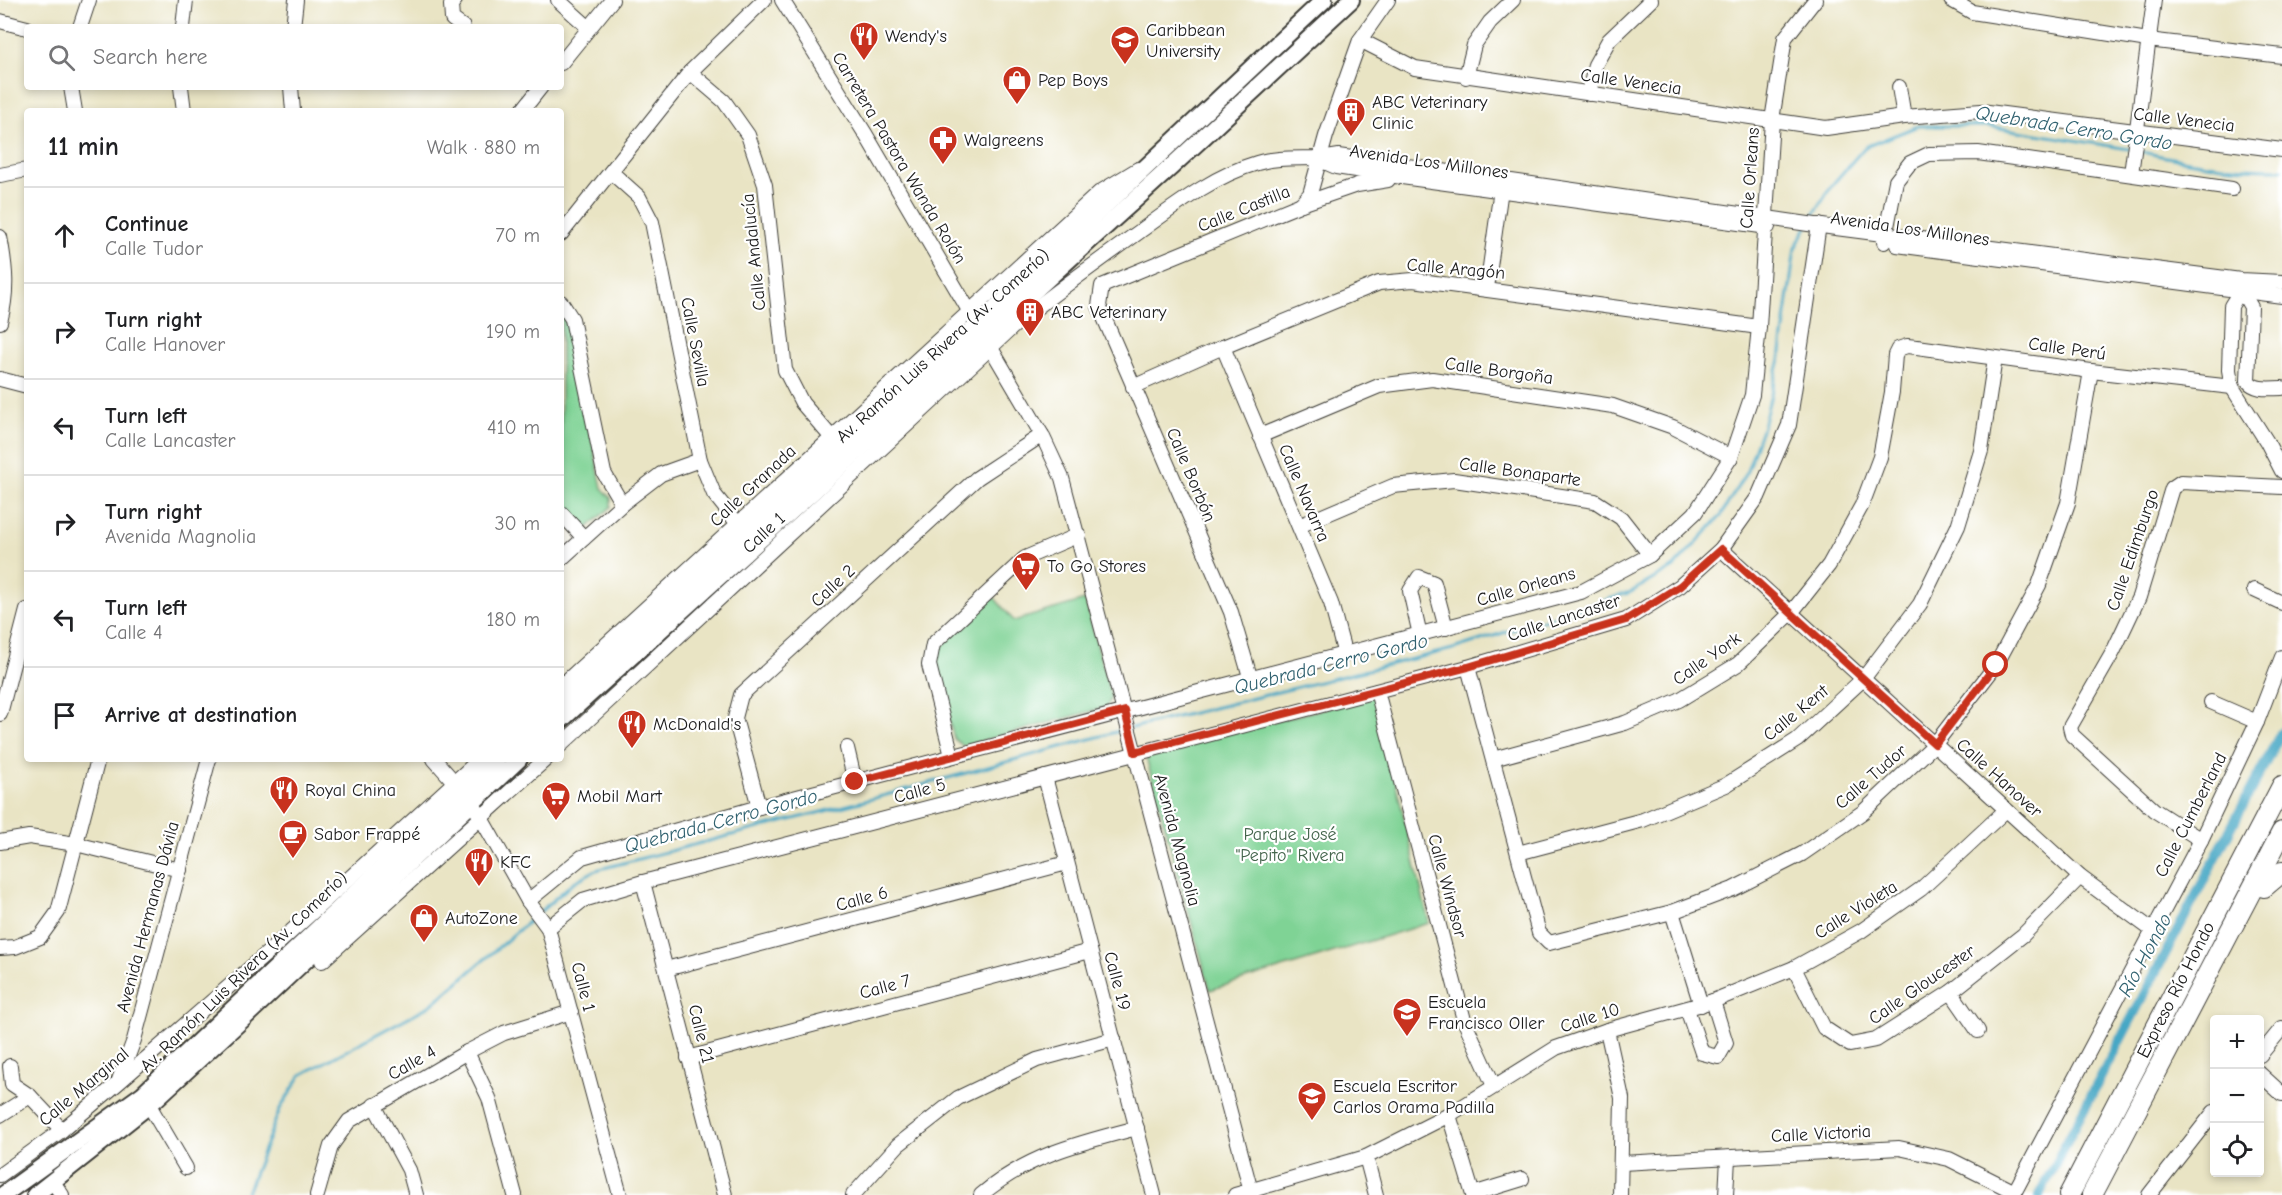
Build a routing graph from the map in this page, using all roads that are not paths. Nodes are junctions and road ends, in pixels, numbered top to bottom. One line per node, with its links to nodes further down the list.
1 (89, 0): 18 (street)
2 (186, 0): 19 (street)
3 (296, 0): 20 (street)
4 (455, 0): 21 (street)
5 (558, 0): 23 (street)
6 (612, 0): 23 (street)
7 (764, 0): 28 (street)
8 (782, 0): 67 (street, Carretera Pastora Wanda Rolón)
9 (1324, 0): 67 (main road, Av. Ramón Luis Rivera (Av. Comerío))
10 (1351, 0): 67 (main road, Av. Ramón Luis Rivera (Av. Comerío))
11 (1388, 0): 24 (street)
12 (1513, 0): 29 (street)
13 (1652, 0): 35 (street)
14 (1951, 0): 25 (street)
15 (2154, 0): 25 (street)
16 (1812, 1): 41 (street, Calle Orleans)
17 (0, 21): 22 (street)
18 (81, 24)
19 (183, 24)
20 (293, 24)
21 (459, 24)
22 (24, 27)
23 (589, 28): 27 (street)
24 (1360, 40): 29 (street, Calle Venecia); 44 (street)
25 (2148, 40): 26 (street); 42 (street)
26 (2282, 56)
27 (564, 59)
28 (690, 72): 46 (street); 79 (street, Calle Andalucía)
29 (1466, 77): 35 (street, Calle Venecia)
30 (1899, 87): 40 (street)
31 (72, 90): 36 (street)
32 (181, 90): 37 (street)
33 (291, 90): 38 (street)
34 (539, 90): 39 (street)
35 (1588, 94): 41 (street, Calle Venecia)
36 (74, 108)
37 (184, 108)
38 (293, 108)
39 (524, 108)
40 (1904, 117): 41 (street, Calle Venecia); 42 (street, Calle Venecia)
41 (1772, 120): 53 (street, Calle Orleans)
42 (2136, 132): 43 (street, Calle Venecia); 47 (street)
43 (2282, 150)
44 (1320, 160): 49 (street, Avenida Los Millones); 50 (street, Avenida Los Millones); 52 (street); 67 (street)
45 (24, 171): 48 (street)
46 (611, 172): 54 (street); 81 (street, Calle Sevilla)
47 (2130, 174): 51 (street); 57 (street)
48 (0, 175)
49 (1402, 177): 50 (street, Avenida Los Millones); 52 (street, Calle Castilla)
50 (1502, 186): 53 (street, Avenida Los Millones); 62 (street)
51 (2232, 189)
52 (1299, 205): 61 (street, Calle Castilla)
53 (1764, 222): 55 (street, Avenida Los Millones); 66 (street, Calle Orleans)
54 (564, 230)
55 (1819, 230): 57 (street, Avenida Los Millones); 90 (street, Calle Lancaster)
56 (0, 237): 58 (street)
57 (1885, 239): 60 (street, Avenida Los Millones)
58 (3, 270): 65 (street)
59 (2282, 282): 60 (street, Avenida Los Millones)
60 (2241, 285): 63 (street, Avenida Los Millones); 75 (street); 76 (street)
61 (1102, 286): 74 (street, Calle Borbón)
62 (1487, 288): 66 (street, Calle Aragón); 68 (street, Calle Aragón)
63 (2282, 296)
64 (564, 307): 84 (street)
65 (0, 322)
66 (1759, 327): 80 (street, Calle Orleans)
67 (980, 330): 77 (street, Avenida Magnolia); 79 (street, Calle Granada); 106 (main road, Av. Ramón Luis Rivera (Av. Comerío)); 110 (main road, Av. Ramón Luis Rivera (Av. Comerío)); 112 (street, Calle 1)
68 (1223, 347): 74 (street, Calle Aragón); 78 (street, Calle Navarra)
69 (1898, 349): 70 (street, Calle Perú); 95 (street, Calle York)
70 (1995, 358): 71 (street, Calle Perú); 102 (street, Calle Kent)
71 (2091, 371): 75 (street, Calle Perú); 113 (street, Calle Tudor)
72 (0, 379): 73 (street)
73 (24, 385)
74 (1133, 387): 103 (street, Calle Borbón)
75 (2232, 387): 82 (street)
76 (2282, 388)
77 (1042, 435): 88 (street, Avenida Magnolia); 130 (street, Calle 2)
78 (1260, 436): 80 (street, Calle Borgoña); 87 (street, Calle Navarra)
79 (832, 438): 86 (street, Calle Granada)
80 (1731, 457): 91 (street, Calle Orleans)
81 (700, 460): 84 (street); 86 (street, Calle Sevilla)
82 (2282, 471)
83 (2282, 487): 135 (street, Calle Edimburgo)
84 (622, 504): 89 (street)
85 (564, 516): 89 (street)
86 (738, 524): 104 (street, Calle Granada)
87 (1299, 526): 91 (street, Calle Bonaparte); 99 (street, Calle Navarra)
88 (1078, 536): 108 (street, Avenida Magnolia); 116 (street)
89 (584, 538): 92 (street)
90 (1721, 549): 95 (street, Calle Hanover); 101 (street, Calle Lancaster)
91 (1650, 555): 97 (street, Calle Orleans)
92 (564, 556)
93 (2254, 590): 94 (street)
94 (2282, 603)
95 (1791, 613): 102 (street, Calle Hanover); 117 (street, Calle York)
96 (24, 622): 109 (street)
97 (1446, 628): 98 (street, Calle Orleans); 98 (street)
98 (1420, 635): 99 (street, Calle Orleans)
99 (1346, 655): 103 (street, Calle Orleans)
100 (2282, 657): 111 (street, Calle Cumberland)
101 (1468, 667): 105 (street, Calle Lancaster); 117 (street)
102 (1863, 679): 113 (street, Calle Hanover); 138 (street, Calle Kent)
103 (1251, 680): 108 (street, Calle Orleans)
104 (566, 682)
105 (1377, 691): 115 (street, Calle Lancaster); 168 (street, Calle Windsor)
106 (564, 698)
107 (2211, 702): 111 (street)
108 (1125, 711): 115 (street, Avenida Magnolia); 116 (street)
109 (0, 714)
110 (564, 717)
111 (2257, 722): 135 (street, Calle Cumberland)
112 (564, 742)
113 (1935, 744): 131 (street, Calle Hanover); 147 (street, Calle Tudor)
114 (847, 748): 127 (street)
115 (1135, 752): 126 (street, Calle 5); 185 (street, Avenida Magnolia)
116 (952, 756): 127 (street)
117 (1493, 759): 138 (street)
118 (97, 762): 137 (street)
119 (208, 762): 141 (street, Avenida Hermanas Dávila)
120 (437, 762): 129 (street)
121 (478, 762): 129 (street)
122 (494, 762): 129 (main road, Av. Ramón Luis Rivera (Av. Comerío))
123 (514, 762): 129 (main road, Av. Ramón Luis Rivera (Av. Comerío))
124 (543, 762): 133 (street)
125 (2282, 767): 132 (highway)
126 (1045, 777): 140 (street, Calle 19); 144 (street, Calle 5)
127 (855, 782): 130 (street)
128 (2282, 786): 132 (highway, Expreso Río Hondo)
129 (463, 791): 133 (street, Calle 1); 167 (street, Calle Marginal); 171 (main road, Av. Ramón Luis Rivera (Av. Comerío)); 188 (main road, Av. Ramón Luis Rivera (Av. Comerío))
130 (759, 807): 146 (street)
131 (2006, 810): 143 (street, Calle Hanover); 153 (street, Calle Violeta)
132 (2274, 813): 202 (highway, Expreso Río Hondo); 203 (highway)
133 (482, 818): 146 (street, Calle 1); 152 (street)
134 (2282, 832): 204 (highway)
135 (2200, 840): 149 (street, Calle Cumberland)
136 (0, 842): 137 (street)
137 (76, 844): 141 (street); 150 (street)
138 (1518, 853): 147 (street, Calle Tudor)
139 (2282, 853): 145 (highway, Expreso Río Hondo)
140 (1067, 863): 151 (street, Calle 19); 154 (street, Calle 6)
141 (180, 870): 167 (street, Avenida Hermanas Dávila)
142 (2282, 872): 145 (highway)
143 (2080, 877): 149 (street, Calle Hanover); 155 (street, Calle Gloucester)
144 (643, 882): 148 (street, Calle 5); 154 (street, Calle 21)
145 (2264, 887): 205 (highway, Expreso Río Hondo)
146 (528, 902): 148 (street, Calle 1)
147 (1672, 912): 156 (street)
148 (548, 928): 157 (street, Calle 1)
149 (2152, 930): 186 (street, Calle Cumberland)
150 (0, 948)
151 (1090, 951): 161 (street, Calle 19); 164 (street, Calle 7)
152 (322, 961)
153 (1794, 968): 155 (street, Calle Gloucester); 156 (street, Calle Violeta)
154 (666, 969): 164 (street, Calle 21)
155 (1951, 992): 160 (street)
156 (1700, 1005): 159 (street, Calle 10)
157 (571, 1012): 163 (street, Calle 4); 193 (street, Calle 1)
158 (2282, 1028): 162 (street)
159 (1607, 1030): 168 (street, Calle 10); 180 (street)
160 (1978, 1031)
161 (1114, 1039): 176 (street, Calle 19); 195 (street)
162 (2264, 1050)
163 (466, 1052): 172 (street, Calle 4); 192 (street)
164 (688, 1058): 194 (street, Calle 21)
165 (10, 1066): 170 (street)
166 (2264, 1078): 169 (street)
167 (118, 1083): 177 (street, Calle Marginal)
168 (1494, 1086): 174 (street, Calle 10)
169 (2282, 1094)
170 (30, 1096): 173 (street); 177 (street)
171 (149, 1105): 181 (street); 184 (main road, Av. Ramón Luis Rivera (Av. Comerío))
172 (374, 1105): 190 (street, Calle 4); 191 (street)
173 (0, 1115)
174 (1449, 1115): 178 (street, Calle 10); 187 (street)
175 (2210, 1117): 206 (street)
176 (1137, 1128): 196 (street); 197 (street, Calle 19)
177 (62, 1130): 182 (street, Calle Marginal)
178 (1366, 1156): 185 (street, Calle 10); 199 (street)
179 (1728, 1158): 180 (street, Calle Victoria); 186 (street, Calle Victoria); 201 (street)
180 (1622, 1163): 200 (street)
181 (186, 1168)
182 (0, 1175)
183 (1522, 1179): 187 (street)
184 (57, 1189): 189 (main road, Av. Ramón Luis Rivera (Av. Comerío))
185 (1251, 1193): 198 (street, Calle 10)
186 (2014, 1193)
187 (1473, 1194)
188 (3, 1195)
189 (35, 1195)
190 (317, 1195)
191 (416, 1195)
192 (515, 1195)
193 (620, 1195)
194 (724, 1195)
195 (853, 1195)
196 (981, 1195)
197 (1154, 1195)
198 (1235, 1195)
199 (1376, 1195)
200 (1620, 1195)
201 (1726, 1195)
202 (2069, 1195)
203 (2084, 1195)
204 (2092, 1195)
205 (2105, 1195)
206 (2149, 1195)

